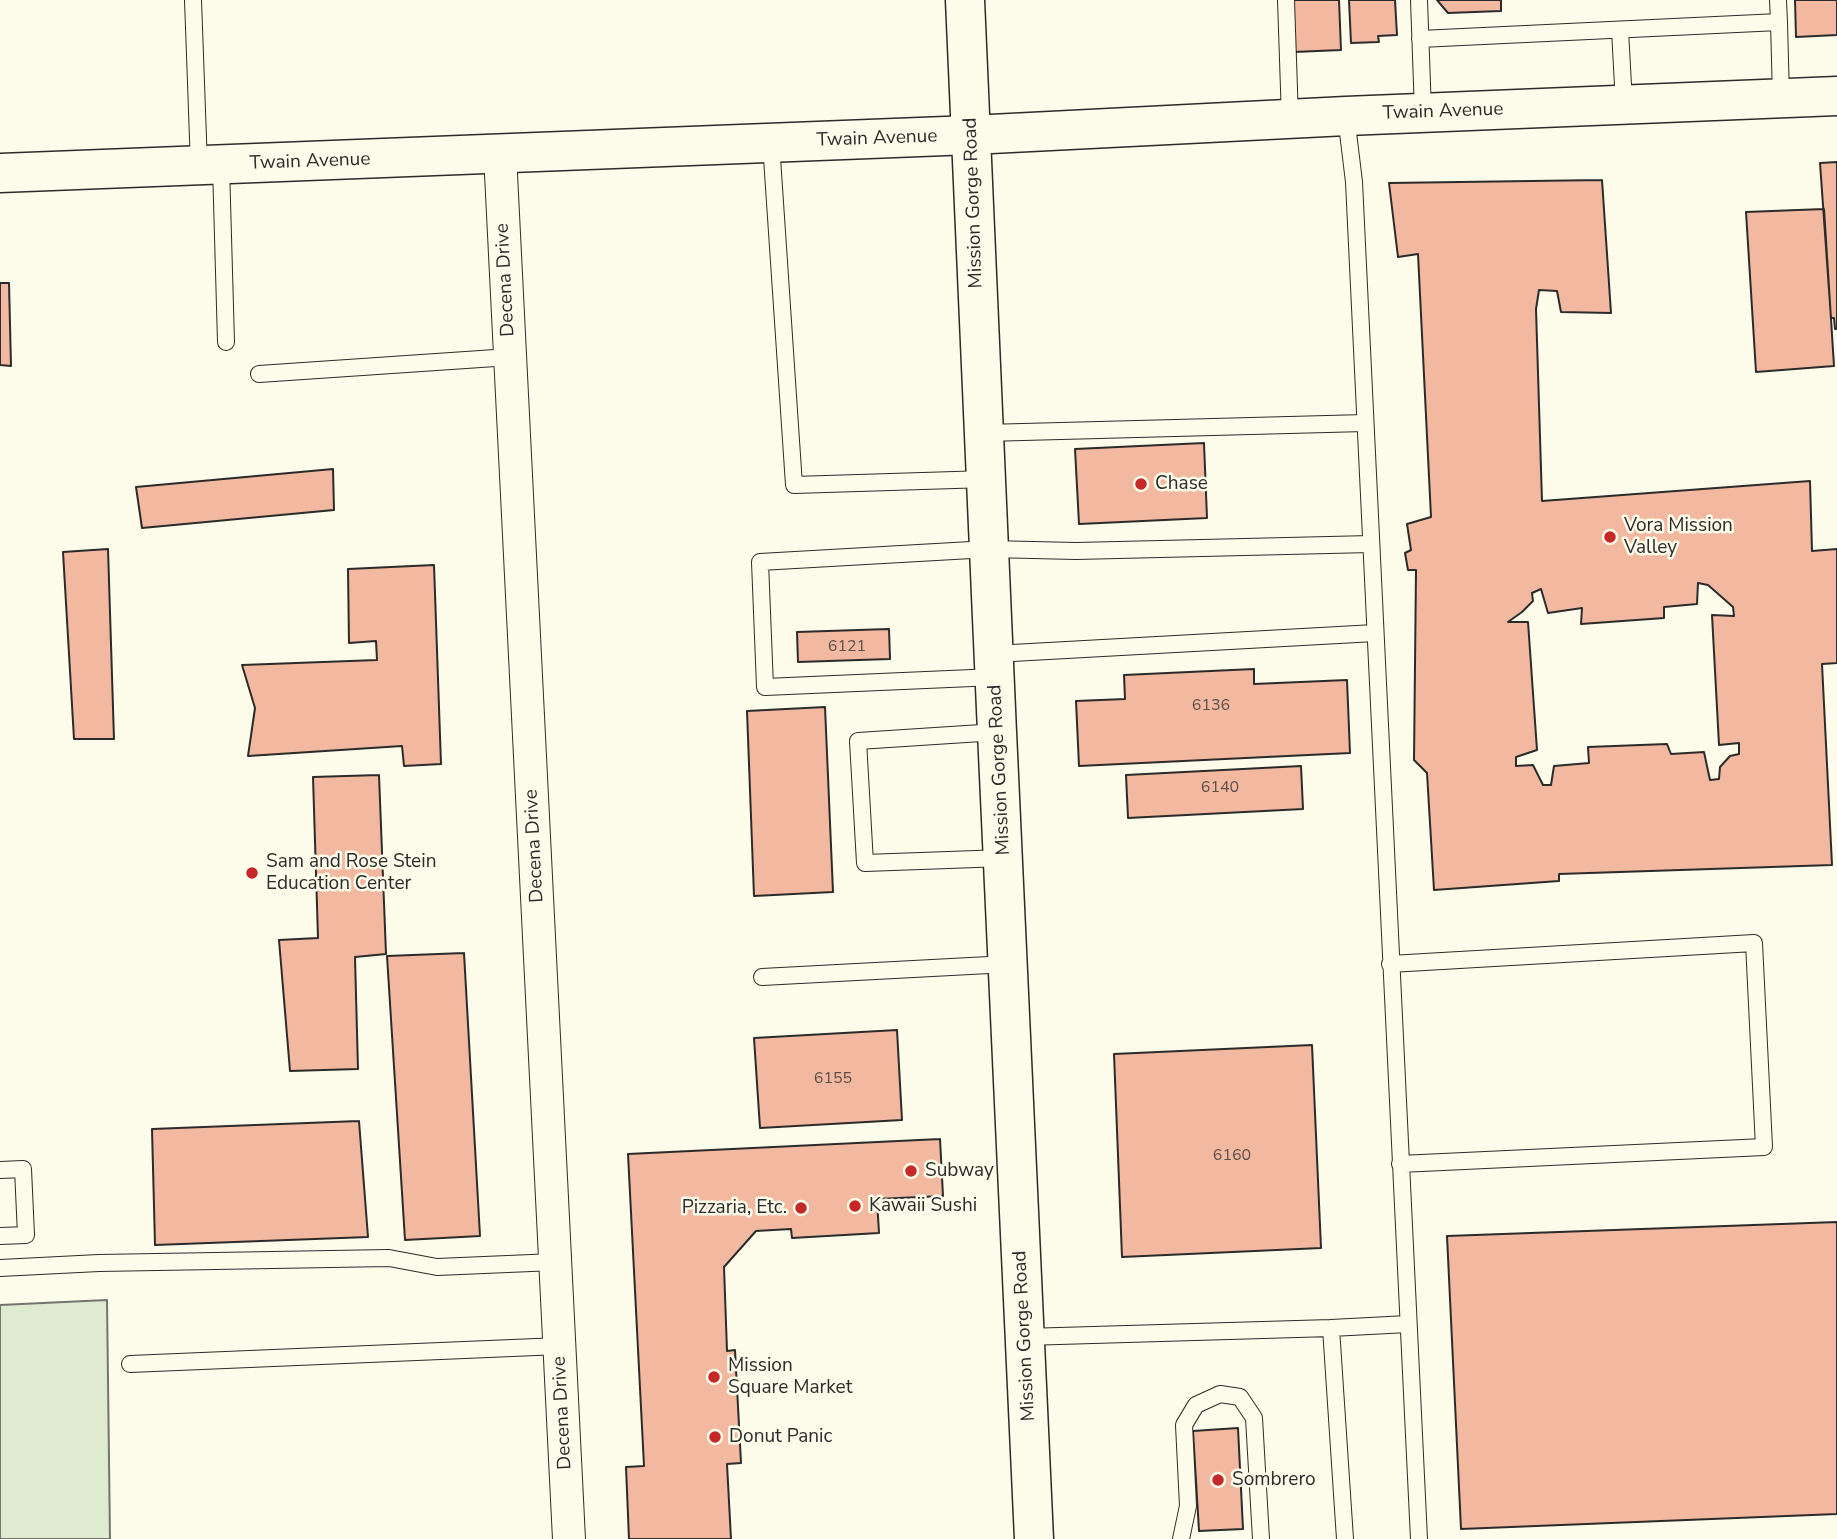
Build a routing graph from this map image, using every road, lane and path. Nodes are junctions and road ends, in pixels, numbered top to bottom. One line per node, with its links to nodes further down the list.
1 (194, 0): 18 (lane)
2 (965, 0): 15 (main road, Mission Gorge Road)
3 (1286, 0): 14 (lane)
4 (1419, 0): 8 (lane)
5 (1778, 0): 6 (lane)
6 (1779, 22): 7 (lane); 10 (lane)
7 (1620, 30): 8 (lane); 11 (lane)
8 (1420, 39): 12 (lane)
9 (1837, 96): 10 (main road, Twain Avenue)
10 (1781, 98): 11 (main road, Twain Avenue)
11 (1625, 104): 12 (main road, Twain Avenue)
12 (1423, 112): 13 (main road, Twain Avenue)
13 (1346, 116): 14 (main road, Twain Avenue); 23 (lane)
14 (1290, 119): 15 (main road, Twain Avenue)
15 (971, 135): 16 (main road, Twain Avenue); 24 (main road, Mission Gorge Road)
16 (771, 143): 17 (main road, Twain Avenue); 25 (lane)
17 (500, 154): 18 (main road, Twain Avenue); 21 (street, Decena Drive)
18 (210, 166): 19 (main road, Twain Avenue); 20 (lane)
19 (0, 173)
20 (226, 342)
21 (510, 357): 22 (lane); 38 (street, Decena Drive)
22 (259, 373)
23 (1365, 423): 24 (lane); 26 (lane)
24 (985, 433): 25 (main road, Mission Gorge Road)
25 (987, 480): 27 (main road, Mission Gorge Road)
26 (1371, 544): 27 (lane); 28 (lane)
27 (989, 549): 29 (main road, Mission Gorge Road); 29 (lane)
28 (1375, 633): 29 (lane); 33 (lane)
29 (995, 665): 30 (main road, Mission Gorge Road)
30 (997, 732): 31 (main road, Mission Gorge Road); 31 (lane)
31 (1004, 858): 32 (main road, Mission Gorge Road)
32 (1008, 964): 34 (lane); 42 (main road, Mission Gorge Road)
33 (1390, 964): 35 (lane); 35 (lane)
34 (762, 977)
35 (1400, 1164): 40 (lane)
36 (0, 1170): 37 (lane)
37 (0, 1236)
38 (555, 1262): 39 (lane); 43 (street, Decena Drive)
39 (0, 1268)
40 (1408, 1324): 41 (lane); 50 (lane)
41 (1331, 1328): 42 (lane); 49 (lane)
42 (1025, 1337): 46 (main road, Mission Gorge Road)
43 (560, 1346): 44 (lane); 45 (street, Decena Drive)
44 (130, 1364)
45 (569, 1539)
46 (1034, 1539)
47 (1181, 1539): 48 (lane)
48 (1261, 1539)
49 (1345, 1539)
50 (1419, 1539)

